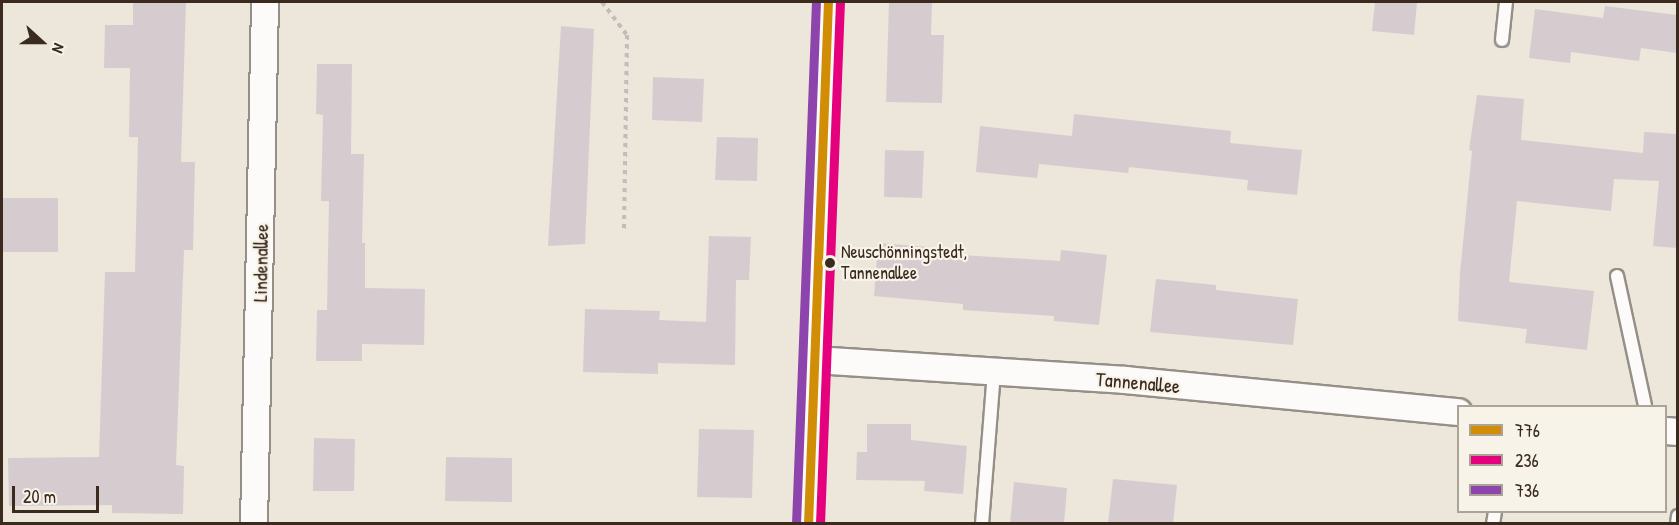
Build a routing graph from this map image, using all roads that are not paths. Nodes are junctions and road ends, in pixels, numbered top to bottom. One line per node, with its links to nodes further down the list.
1 (265, 2): 11 (street, Lindenallee)
2 (828, 2): 6 (street)
3 (1506, 2): 4 (lane)
4 (1502, 40)
5 (1617, 276): 8 (lane)
6 (816, 360): 7 (street, Tannenallee); 12 (street)
7 (994, 372): 9 (street, Tannenallee); 13 (lane)
8 (1644, 405)
9 (1457, 412)
10 (1677, 516): 14 (lane)
11 (254, 524)
12 (808, 524)
13 (982, 524)
14 (1677, 524)

